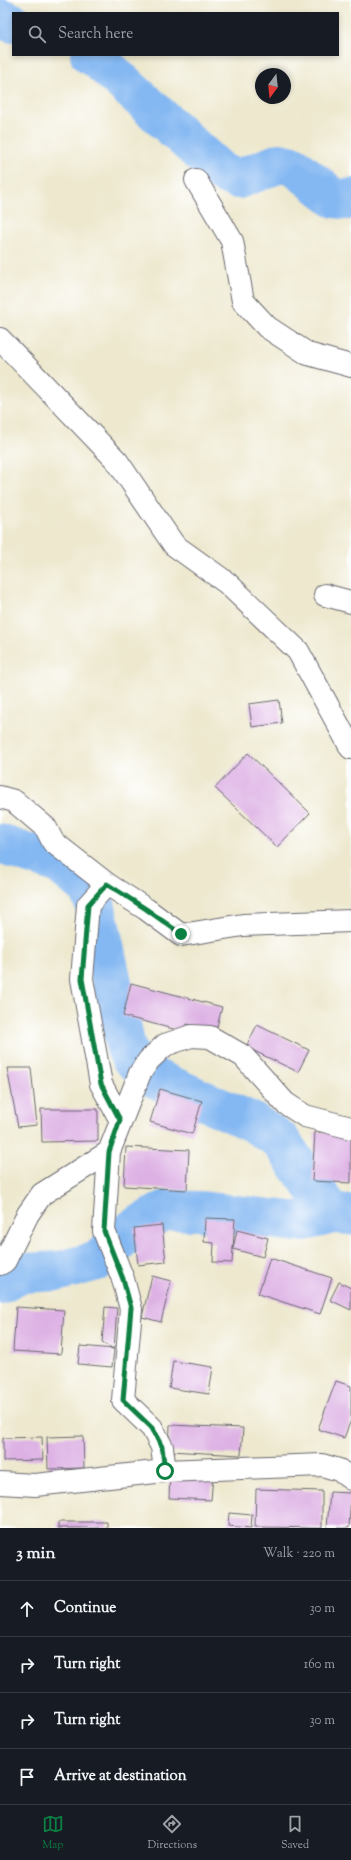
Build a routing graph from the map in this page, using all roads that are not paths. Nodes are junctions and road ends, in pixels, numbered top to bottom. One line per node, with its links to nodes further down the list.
1 (196, 180): 3 (street)
2 (0, 339): 6 (street)
3 (351, 366)
4 (325, 595): 5 (street)
5 (351, 602)
6 (351, 748)
7 (0, 797): 8 (street)
8 (99, 894): 9 (street); 10 (street)
9 (351, 921)
10 (120, 1120): 11 (street); 12 (street)
11 (351, 1128)
12 (109, 1152): 13 (street); 14 (street)
13 (0, 1264)
14 (165, 1471): 15 (street); 16 (street)
15 (351, 1478)
16 (0, 1483)

